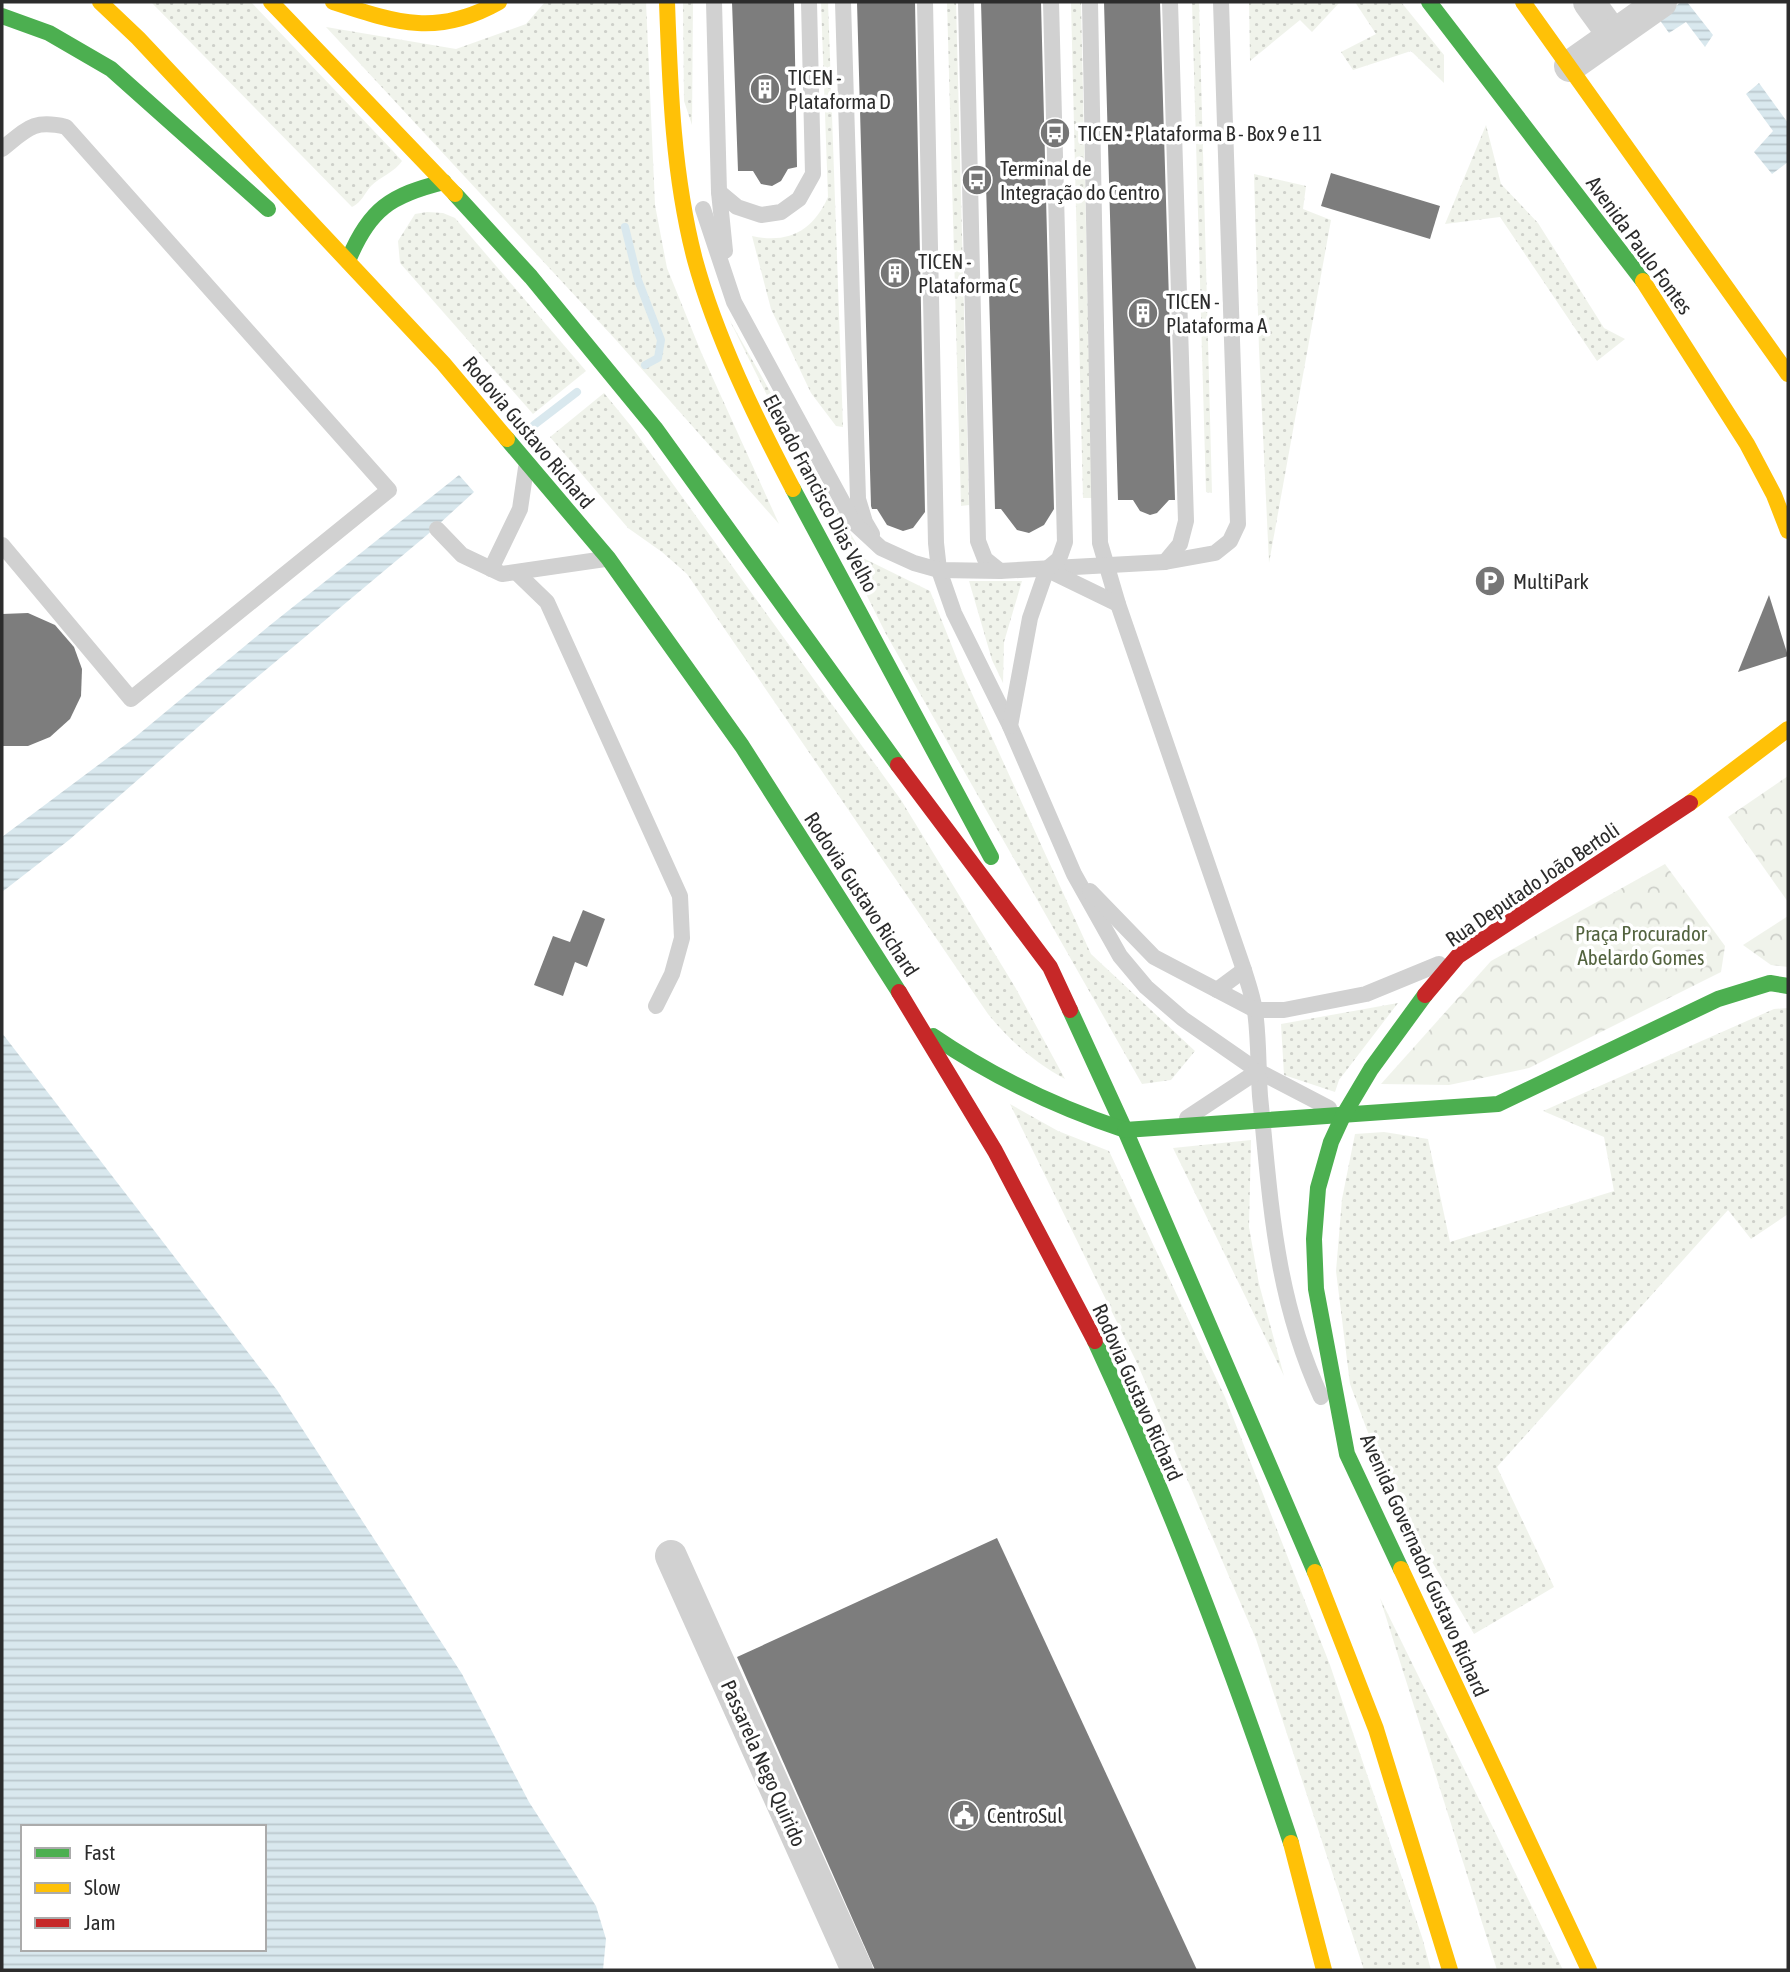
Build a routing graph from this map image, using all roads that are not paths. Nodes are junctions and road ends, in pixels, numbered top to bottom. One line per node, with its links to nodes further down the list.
1 (100, 2): 28 (main road, Rodovia Gustavo Richard)
2 (271, 2): 24 (main road)
3 (333, 2): 4 (main road)
4 (499, 2)
5 (667, 2): 22 (main road, Elevado Francisco Dias Velho)
6 (714, 2): 25 (lane)
7 (809, 2): 25 (lane)
8 (843, 2): 38 (lane)
9 (925, 2): 35 (lane)
10 (966, 2): 47 (lane)
11 (1051, 2): 45 (lane)
12 (1090, 2): 36 (lane)
13 (1170, 2): 40 (lane)
14 (1221, 2): 40 (lane)
15 (1429, 2): 34 (main road, Avenida Paulo Fontes)
16 (1523, 2): 21 (main road)
17 (1589, 2): 20 (street)
18 (1661, 2): 20 (street)
19 (2, 16): 26 (main road)
20 (1613, 36): 21 (street)
21 (1570, 66): 31 (main road)
22 (670, 97): 29 (lane); 54 (main road, Elevado Francisco Dias Velho)
23 (2, 149): 37 (lane)
24 (444, 182): 28 (main road); 54 (main road)
25 (719, 192): 29 (lane)
26 (277, 216)
27 (308, 244): 30 (main road)
28 (348, 261): 30 (main road, Rodovia Gustavo Richard)
29 (734, 302): 38 (lane)
30 (443, 363): 32 (main road, Rodovia Gustavo Richard)
31 (1788, 374)
32 (527, 462): 39 (main road, Rodovia Gustavo Richard); 44 (lane)
33 (437, 528): 44 (lane)
34 (1788, 531)
35 (936, 543): 41 (lane); 46 (lane)
36 (1100, 544): 42 (lane); 43 (lane)
37 (2, 545)
38 (881, 548): 41 (lane)
39 (608, 558): 48 (lane); 60 (main road, Rodovia Gustavo Richard)
40 (1165, 562): 42 (lane)
41 (914, 563): 46 (lane)
42 (1133, 564): 43 (lane)
43 (1106, 566): 45 (lane); 49 (lane)
44 (491, 569): 48 (lane)
45 (1047, 569): 47 (lane); 49 (lane); 50 (lane)
46 (939, 570): 47 (lane); 50 (lane)
47 (1000, 571)
48 (517, 573): 58 (lane)
49 (1118, 604): 55 (lane)
50 (1010, 726): 52 (lane)
51 (1788, 729): 53 (main road, Rua Deputado João Bertoli)
52 (1074, 874): 57 (lane); 61 (lane)
53 (1458, 956): 59 (lane); 62 (main road, Rua Deputado João Bertoli)
54 (1049, 967): 65 (main road)
55 (1244, 970): 57 (lane); 59 (lane)
56 (1788, 986): 62 (main road)
57 (1217, 990): 59 (lane)
58 (656, 1006)
59 (1255, 1010): 61 (lane)
60 (923, 1029): 65 (main road); 71 (main road, Rodovia Gustavo Richard)
61 (1258, 1071): 62 (lane); 63 (lane); 64 (lane)
62 (1343, 1115): 63 (main road); 66 (main road, Avenida Governador Gustavo Richard)
63 (1263, 1122): 64 (main road); 66 (lane)
64 (1171, 1128): 65 (main road)
65 (1125, 1130): 72 (main road)
66 (1347, 1454): 68 (main road, Avenida Governador Gustavo Richard)
67 (671, 1556): 70 (street, Passarela Nego Quirido)
68 (1560, 1907): 69 (main road); 73 (main road, Avenida Governador Gustavo Richard)
69 (1597, 1954)
70 (857, 1970)
71 (1324, 1970)
72 (1450, 1970)
73 (1589, 1970)

